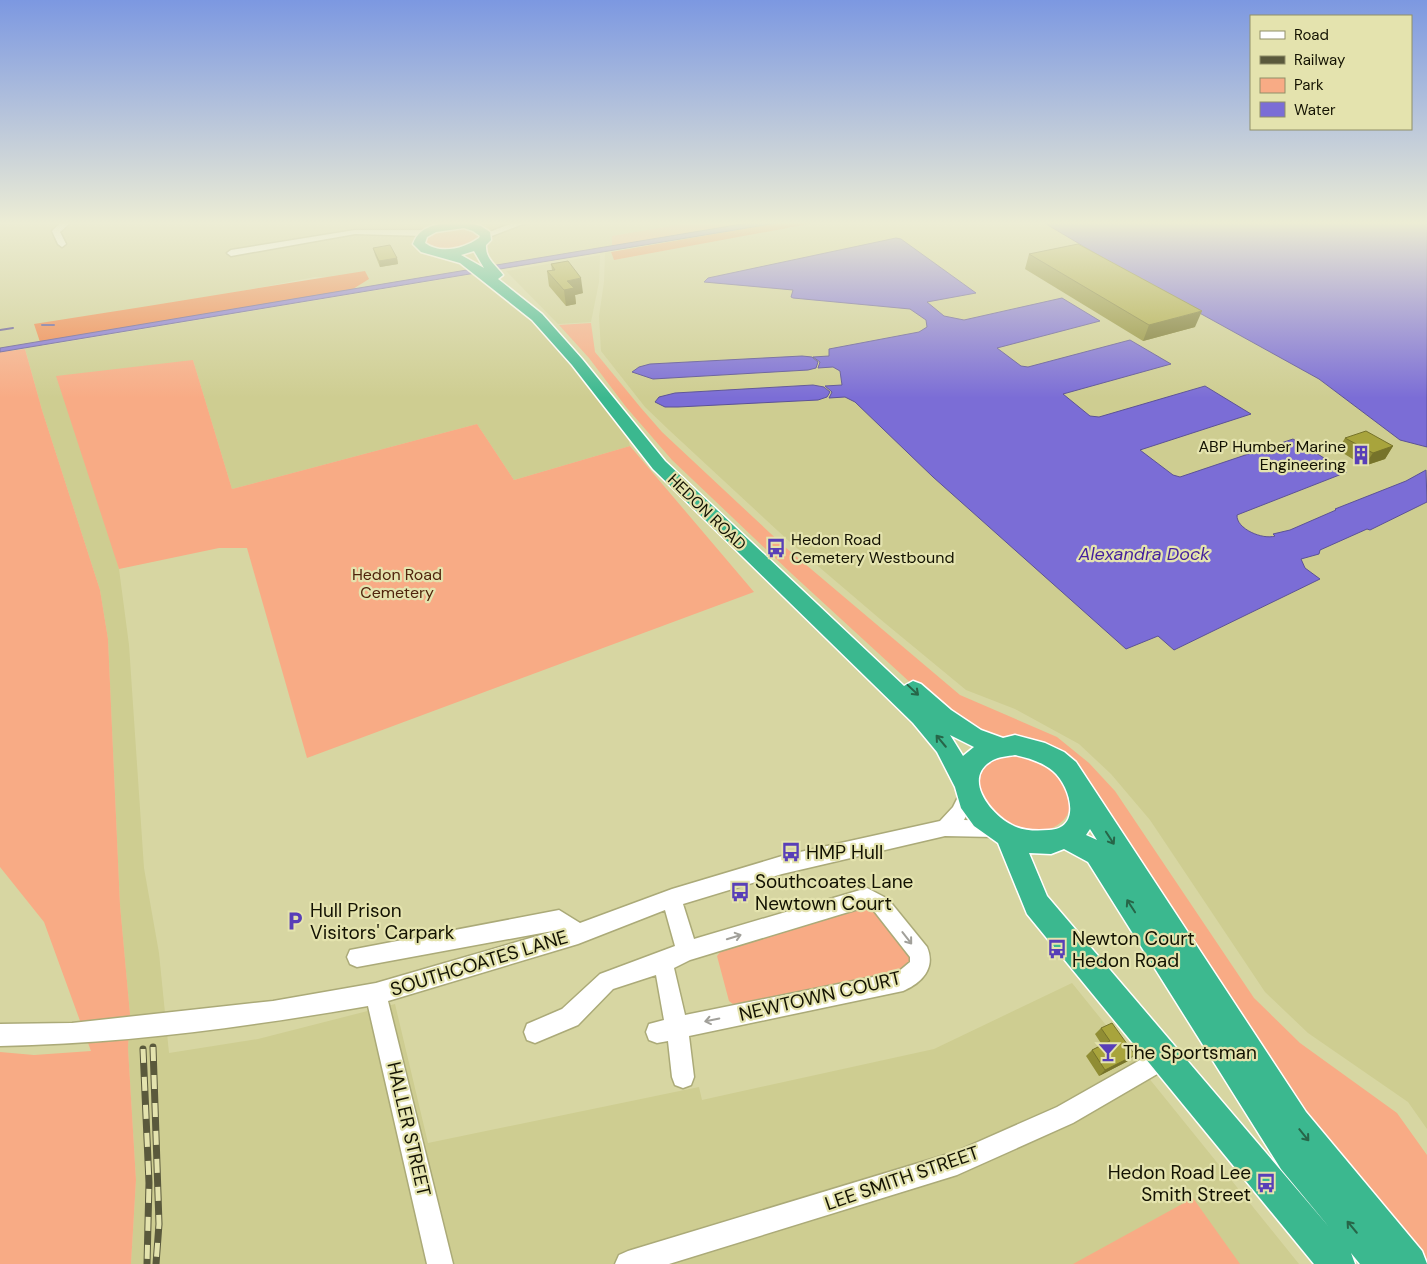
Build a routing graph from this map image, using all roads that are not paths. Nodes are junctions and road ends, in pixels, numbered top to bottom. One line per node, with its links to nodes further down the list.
1 (497, 280): 4 (highway, HEDON ROAD, one-way to 1)
2 (499, 280): 3 (highway, HEDON ROAD, one-way to 3)
3 (998, 746): 4 (highway); 5 (highway)
4 (966, 789): 6 (street); 7 (highway)
5 (1084, 797): 8 (highway); 26 (highway, one-way to 26)
6 (945, 828): 7 (street, SOUTHCOATES LANE); 10 (street, SOUTHCOATES LANE)
7 (1001, 833): 8 (highway); 9 (highway)
8 (1053, 840): 9 (highway); 25 (highway, one-way to 8)
9 (1026, 882): 20 (highway)
10 (672, 898): 11 (street, SOUTHCOATES LANE); 12 (street)
11 (578, 934): 13 (street); 15 (street, SOUTHCOATES LANE)
12 (687, 951): 14 (street, NEWTOWN COURT); 16 (street, NEWTOWN COURT, one-way to 16)
13 (357, 957)
14 (662, 963): 16 (street); 17 (street, NEWTOWN COURT)
15 (376, 994): 19 (street, SOUTHCOATES LANE); 22 (street, HALLER STREET)
16 (678, 1027): 18 (street, NEWTOWN COURT); 21 (street)
17 (535, 1032)
18 (657, 1032)
19 (0, 1034)
20 (1163, 1058): 23 (street, LEE SMITH STREET); 24 (highway)
21 (683, 1078)
22 (440, 1264)
23 (628, 1264)
24 (1337, 1264)
25 (1383, 1264)
26 (1409, 1264)

